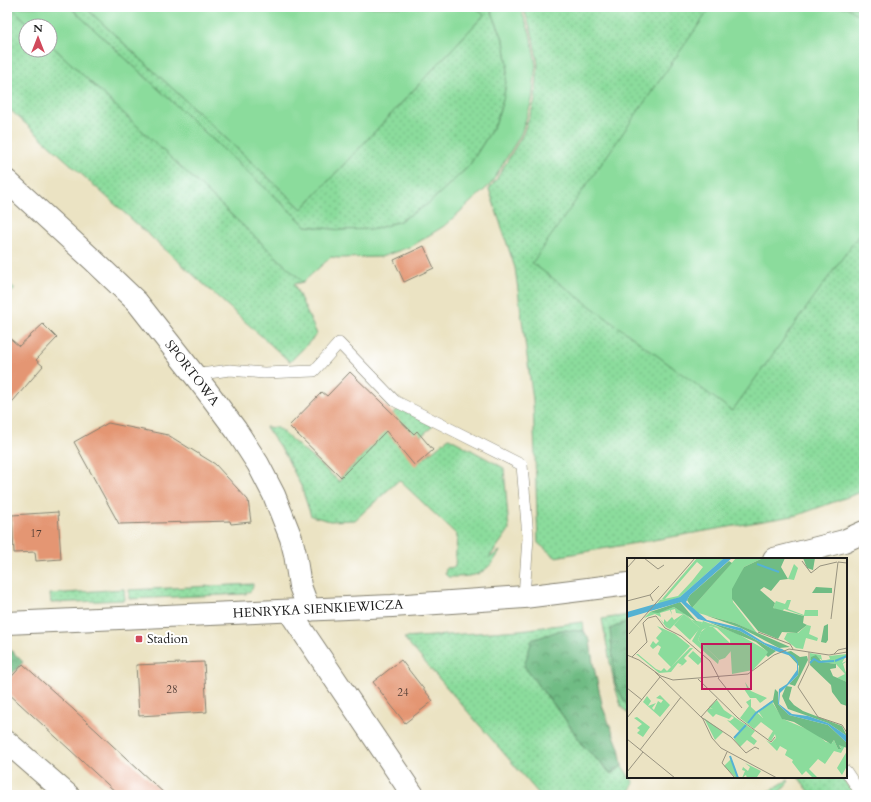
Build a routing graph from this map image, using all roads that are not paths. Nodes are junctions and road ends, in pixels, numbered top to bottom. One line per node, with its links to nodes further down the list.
1 (7, 181): 2 (street, SPORTOWA)
2 (194, 375): 6 (lane); 7 (street, SPORTOWA)
3 (864, 532): 4 (street)
4 (778, 558)
5 (627, 584): 6 (street, HENRYKA SIENKIEWICZA)
6 (524, 597): 7 (street, HENRYKA SIENKIEWICZA)
7 (299, 610): 8 (street, HENRYKA SIENKIEWICZA); 12 (street, SPORTOWA)
8 (7, 623)
9 (7, 742): 11 (street)
10 (847, 772): 13 (lane)
11 (68, 795)
12 (413, 795)
13 (862, 795)

